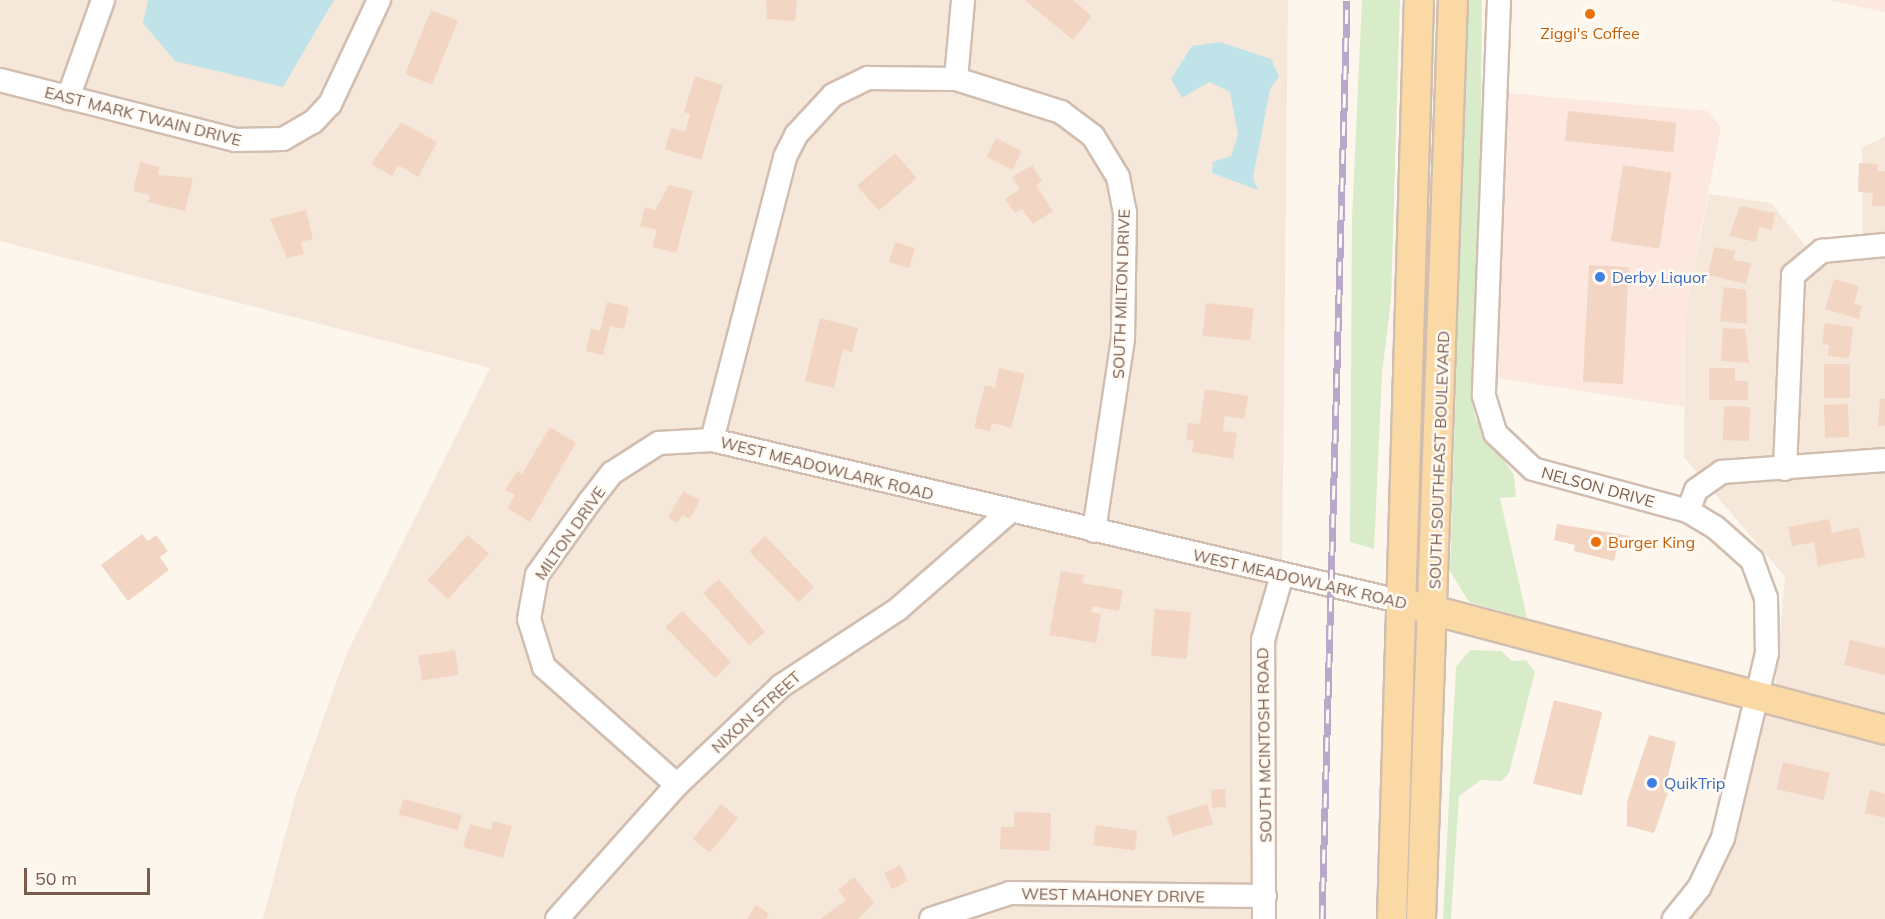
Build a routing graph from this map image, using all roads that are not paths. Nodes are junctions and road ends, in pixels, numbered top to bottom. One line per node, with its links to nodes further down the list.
1 (103, 0): 9 (street)
2 (379, 0): 9 (street, EAST MARK TWAIN DRIVE)
3 (963, 0): 7 (street)
4 (1419, 0): 18 (main road, SOUTH SOUTHEAST BOULEVARD)
5 (1453, 0): 19 (main road, SOUTH SOUTHEAST BOULEVARD)
6 (1499, 0): 14 (street, NELSON DRIVE)
7 (956, 79): 11 (street, SOUTH MILTON DRIVE); 16 (street, SOUTH MILTON DRIVE)
8 (0, 80): 9 (street, EAST MARK TWAIN DRIVE)
9 (68, 98)
10 (1885, 245): 13 (street)
11 (712, 440): 15 (street, WEST MEADOWLARK ROAD); 22 (street, MILTON DRIVE)
12 (1885, 460): 13 (street)
13 (1785, 469): 14 (street)
14 (1689, 511): 20 (street, NELSON DRIVE)
15 (1009, 512): 16 (street, WEST MEADOWLARK ROAD); 22 (street, NIXON STREET)
16 (1094, 531): 17 (street, WEST MEADOWLARK ROAD)
17 (1282, 575): 18 (street, WEST MEADOWLARK ROAD); 23 (street, SOUTH MCINTOSH ROAD)
18 (1403, 602): 19 (main road, WEST MEADOWLARK ROAD); 27 (main road, SOUTH SOUTHEAST BOULEVARD)
19 (1434, 610): 20 (main road, WEST MEADOWLARK ROAD); 28 (main road, SOUTH SOUTHEAST BOULEVARD)
20 (1757, 698): 21 (main road, WEST MEADOWLARK ROAD); 29 (street, NELSON DRIVE)
21 (1885, 730)
22 (677, 785): 24 (street, NIXON STREET)
23 (1264, 896): 25 (street, WEST MAHONEY DRIVE); 26 (street, SOUTH MCINTOSH ROAD)
24 (556, 919)
25 (931, 919)
26 (1264, 919)
27 (1392, 919)
28 (1420, 919)
29 (1674, 919)

